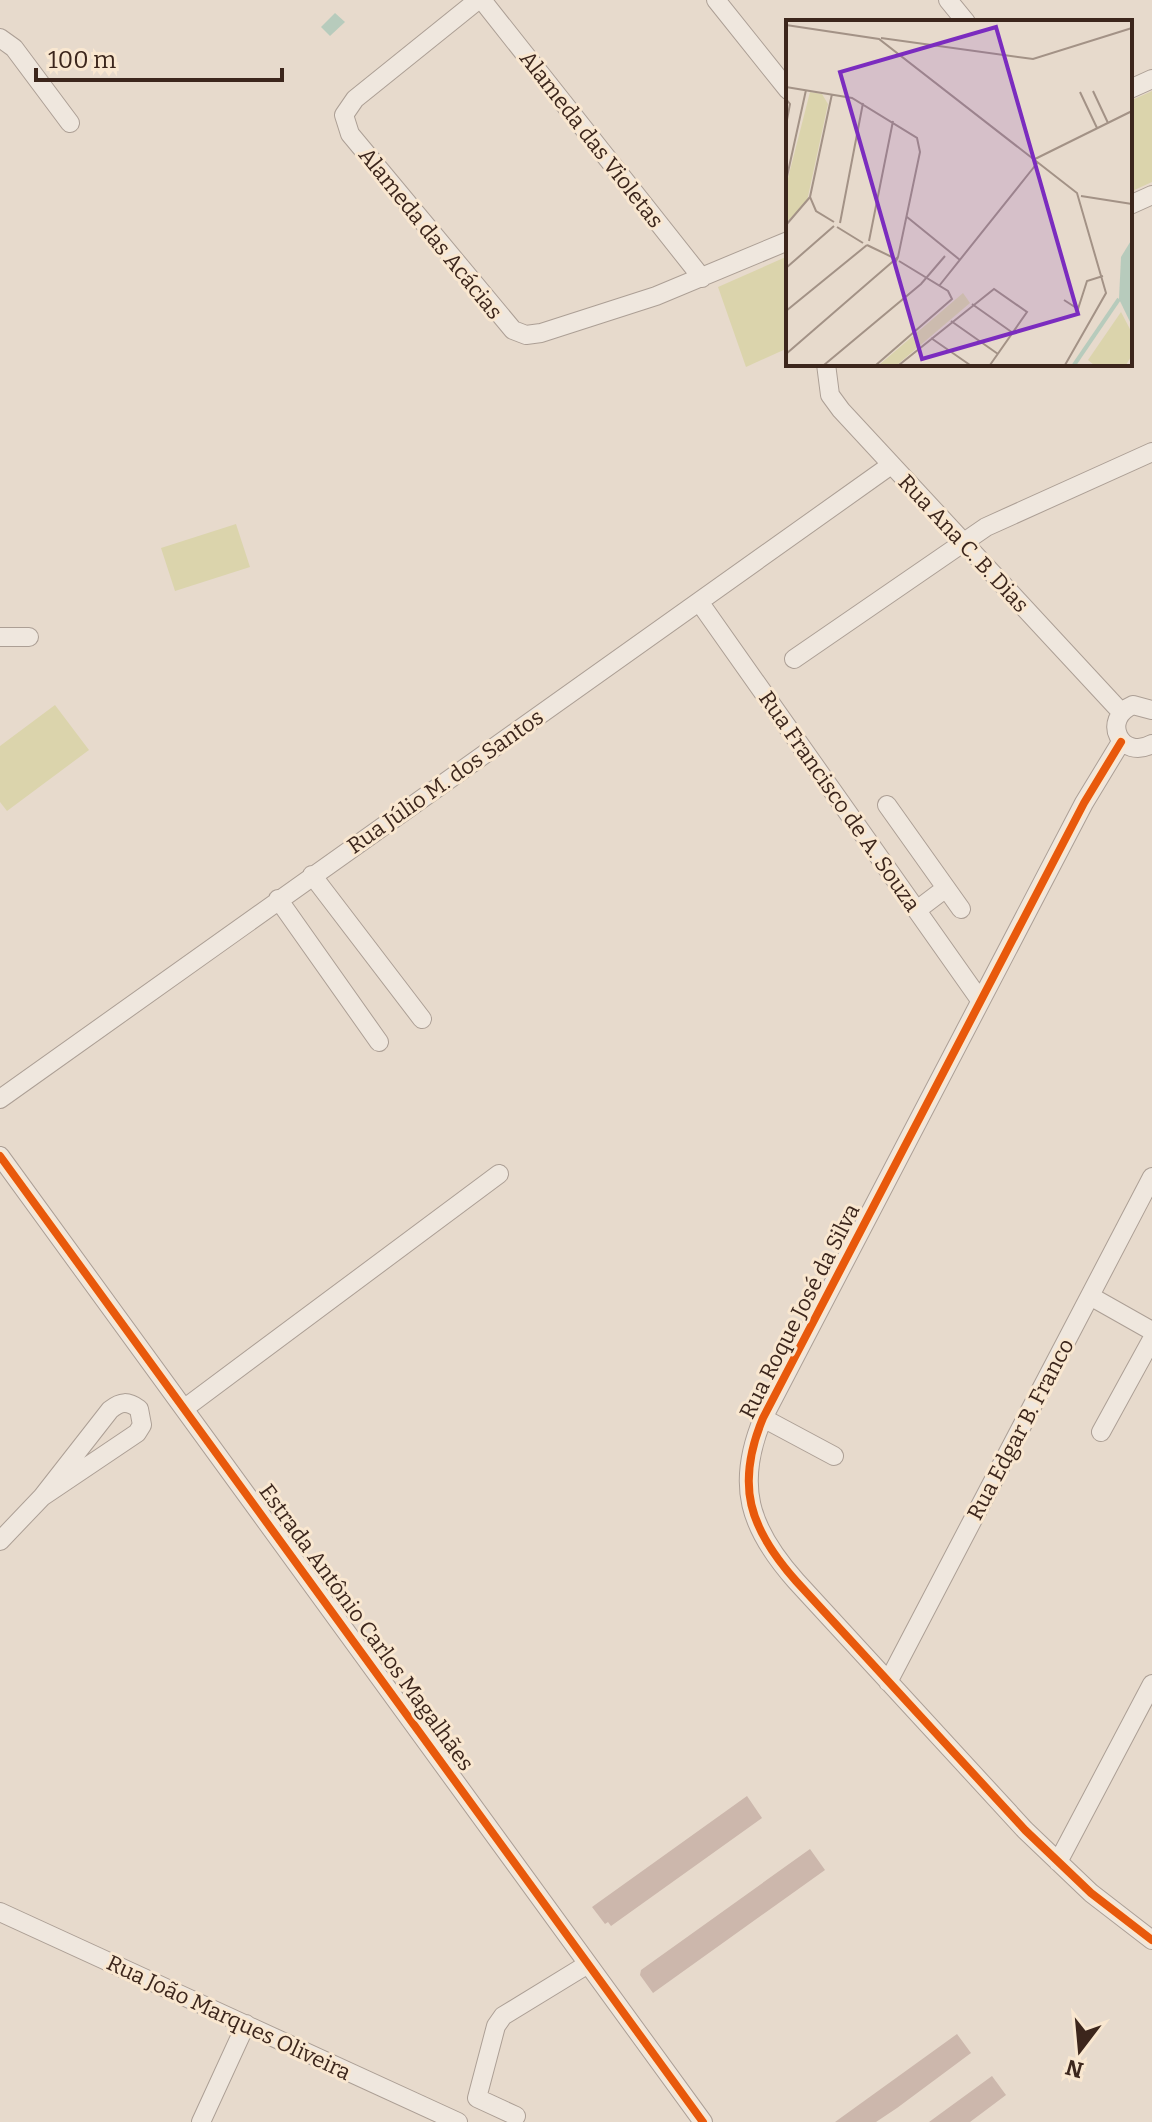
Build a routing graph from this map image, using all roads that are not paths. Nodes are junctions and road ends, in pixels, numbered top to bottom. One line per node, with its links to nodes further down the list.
1 (480, 0): 13 (street, Alameda das Violetas); 13 (street, Alameda das Acácias)
2 (716, 0): 7 (street)
3 (948, 0): 4 (street)
4 (964, 20)
5 (0, 38): 9 (street)
6 (1152, 79): 8 (street)
7 (786, 88)
8 (1132, 88)
9 (70, 123)
10 (1152, 195): 11 (street)
11 (1132, 204)
12 (786, 242): 13 (street, Alameda das Acácias)
13 (702, 278)
14 (826, 366): 16 (street, Rua Ana C. B. Dias)
15 (1152, 452): 17 (street)
16 (891, 465): 17 (street, Rua Ana C. B. Dias); 18 (street, Rua Júlio M. dos Santos)
17 (963, 541): 21 (street); 23 (street, Rua Ana C. B. Dias)
18 (700, 603): 27 (street, Rua Júlio M. dos Santos); 31 (street, Rua Francisco de A. Souza)
19 (0, 637): 20 (street)
20 (29, 637)
21 (794, 659)
22 (1152, 710): 23 (street)
23 (1121, 712): 24 (street)
24 (1121, 742): 25 (street); 32 (street, Rua Roque José da Silva)
25 (1152, 745)
26 (887, 805): 28 (street)
27 (312, 875): 29 (street, Rua Júlio M. dos Santos); 33 (street)
28 (946, 888): 30 (street); 31 (street)
29 (278, 899): 34 (street); 35 (street, Rua Júlio M. dos Santos)
30 (961, 909)
31 (917, 910): 32 (street, Rua Francisco de A. Souza)
32 (980, 1000): 45 (street, Rua Roque José da Silva)
33 (422, 1019)
34 (379, 1042)
35 (0, 1099)
36 (0, 1156): 42 (street, Estrada Antônio Carlos Magalhães)
37 (499, 1174): 43 (street)
38 (1152, 1177): 39 (street, Rua Edgar B. Franco)
39 (1090, 1296): 40 (street); 50 (street, Rua Edgar B. Franco)
40 (1152, 1331)
41 (1152, 1339): 46 (street)
42 (169, 1388): 43 (street, Estrada Antônio Carlos Magalhães); 44 (street)
43 (185, 1408): 55 (street, Estrada Antônio Carlos Magalhães)
44 (139, 1409): 48 (street); 48 (street)
45 (763, 1418): 47 (street); 50 (street, Rua Roque José da Silva)
46 (1101, 1432)
47 (834, 1456)
48 (42, 1497): 49 (street)
49 (0, 1541)
50 (888, 1682): 52 (street, Rua Roque José da Silva)
51 (1152, 1684): 52 (street)
52 (1058, 1862): 54 (street, Rua Roque José da Silva)
53 (0, 1912): 56 (street, Rua João Marques Oliveira)
54 (1152, 1940)
55 (588, 1964): 57 (street); 60 (street, Estrada Antônio Carlos Magalhães)
56 (246, 2024): 58 (street); 59 (street, Rua João Marques Oliveira)
57 (516, 2116)
58 (201, 2122)
59 (458, 2122)
60 (703, 2122)

